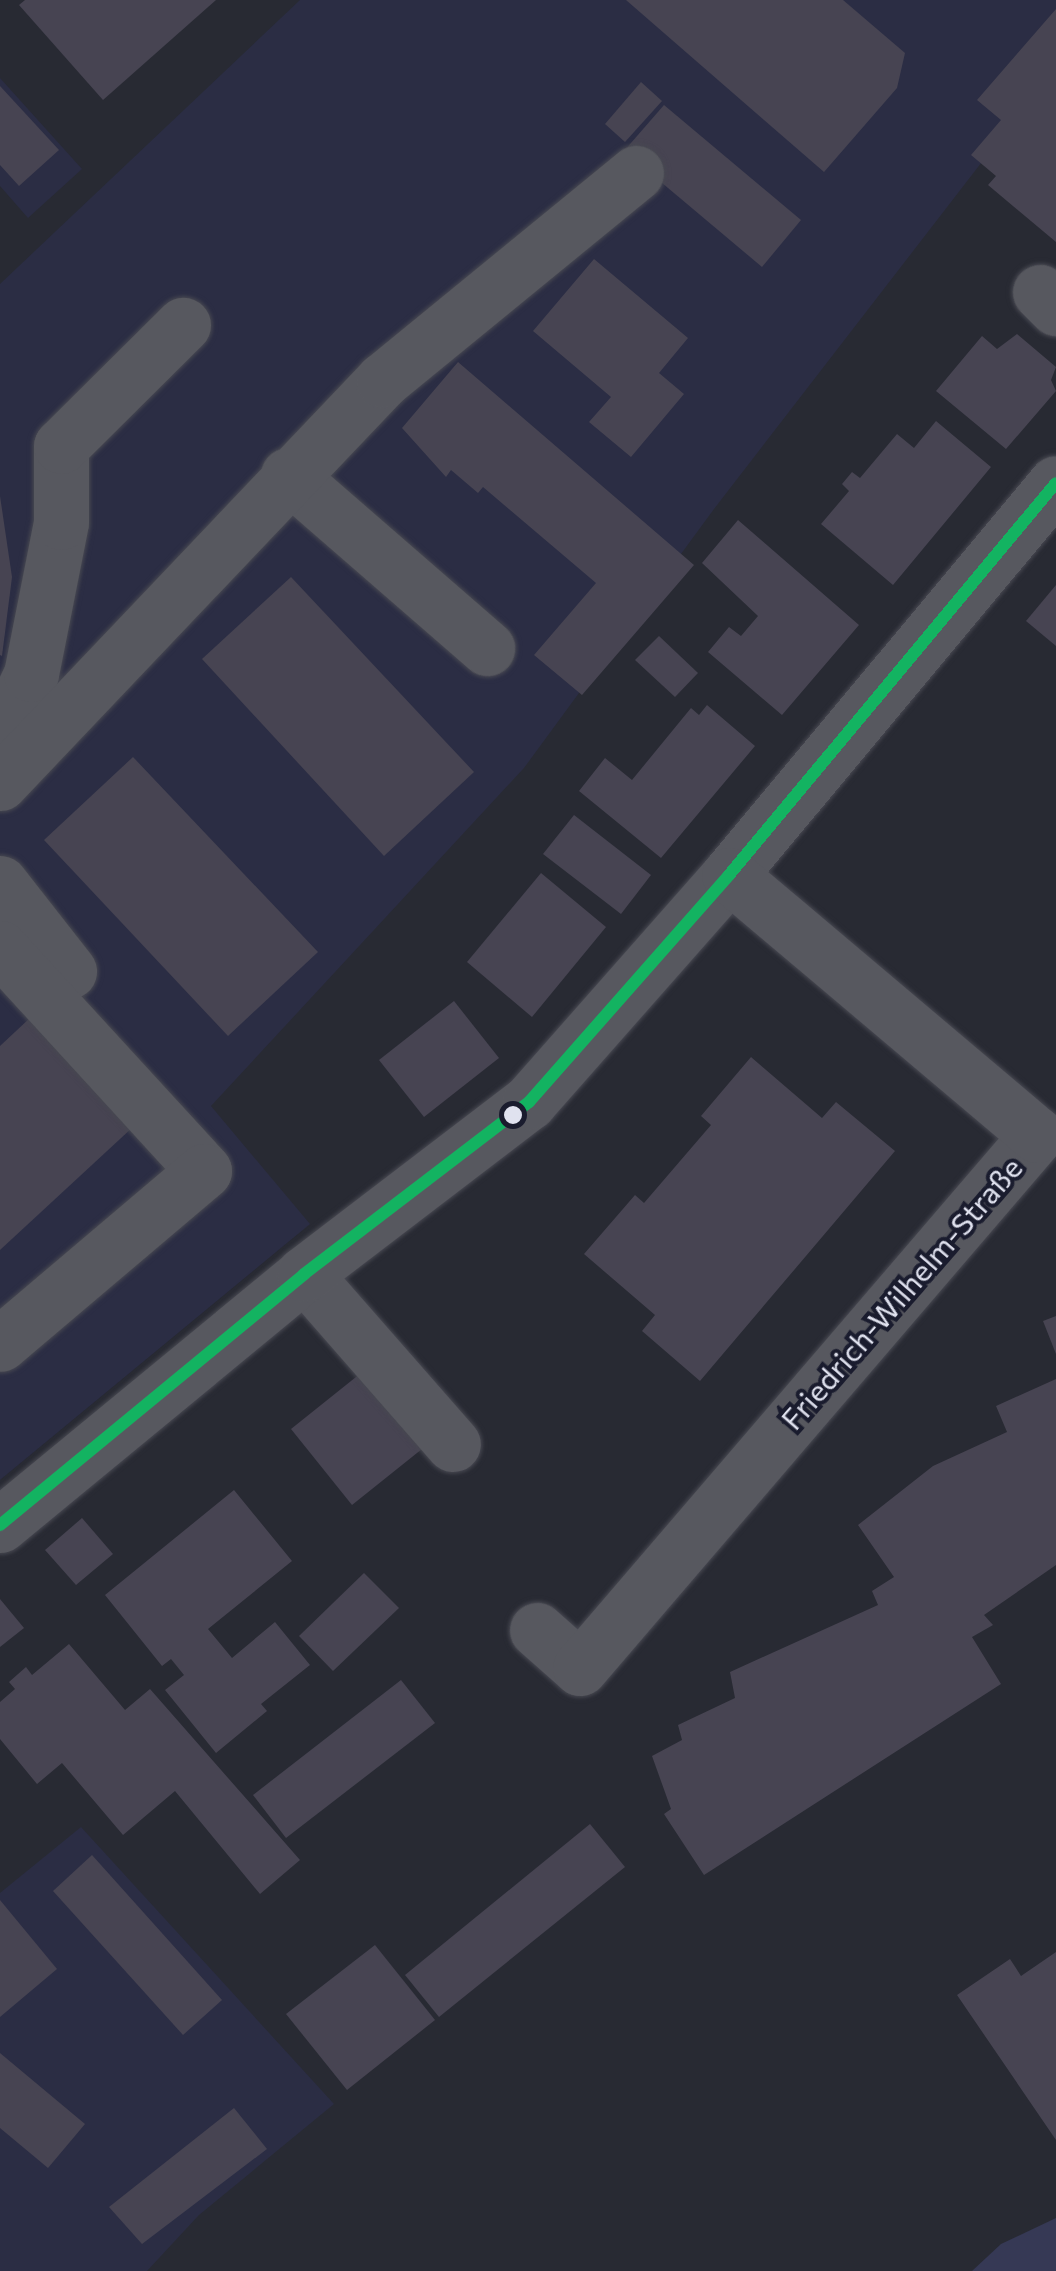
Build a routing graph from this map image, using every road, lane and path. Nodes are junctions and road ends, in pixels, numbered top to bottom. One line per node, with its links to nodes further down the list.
1 (636, 173): 3 (street)
2 (182, 325): 6 (street)
3 (288, 475): 5 (street); 7 (street)
4 (1056, 483): 8 (street)
5 (487, 648)
6 (0, 738)
7 (0, 783)
8 (729, 876): 11 (street, Friedrich-Wilhelm-Straße); 13 (street)
9 (0, 883): 12 (street)
10 (0, 948): 14 (street)
11 (1046, 1143): 17 (street, Friedrich-Wilhelm-Straße)
12 (229, 1146)
13 (304, 1274): 15 (street); 16 (street)
14 (0, 1344)
15 (453, 1444)
16 (0, 1525)
17 (537, 1630)

